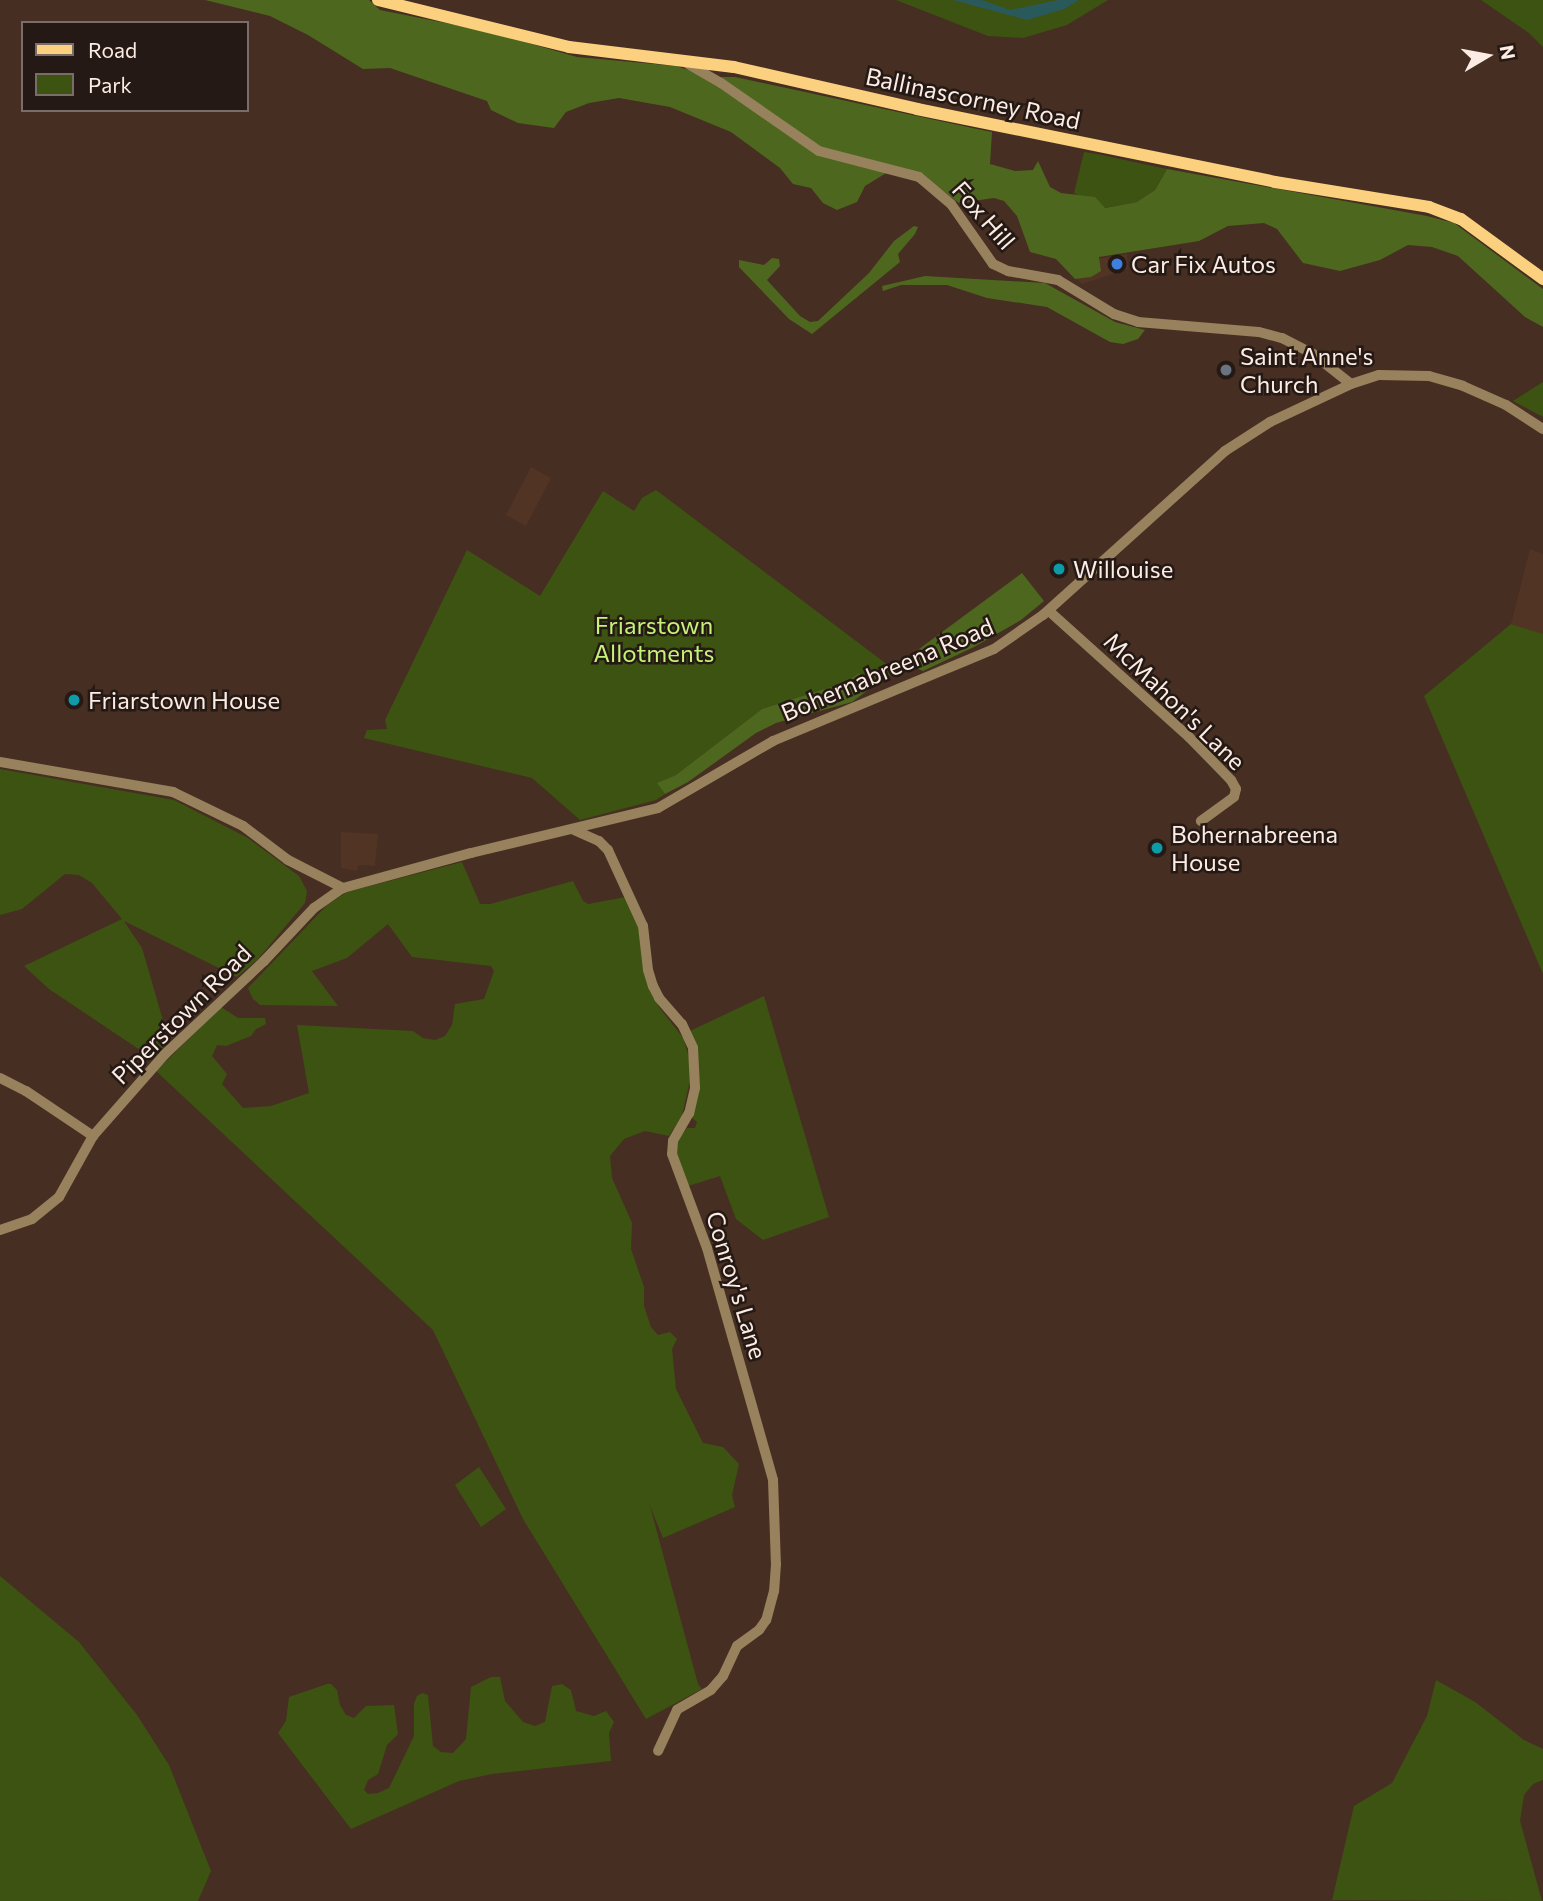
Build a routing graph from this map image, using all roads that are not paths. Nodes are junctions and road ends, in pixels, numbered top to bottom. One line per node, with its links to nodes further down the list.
1 (378, 0): 2 (main road, Ballinascorney Road)
2 (676, 58): 3 (main road, Ballinascorney Road); 4 (street, Fox Hill)
3 (1543, 279)
4 (1351, 384): 5 (street, Bohernabreena Road); 6 (street, Bohernabreena Road)
5 (1543, 429)
6 (1049, 611): 8 (street, McMahon's Lane); 9 (street, Bohernabreena Road)
7 (0, 762): 10 (street)
8 (1201, 821)
9 (573, 830): 10 (street, Bohernabreena Road); 14 (street, Conroy's Lane)
10 (342, 888): 12 (street, Piperstown Road)
11 (0, 1078): 12 (street)
12 (93, 1136): 13 (street, Piperstown Road)
13 (0, 1230)
14 (658, 1751)

